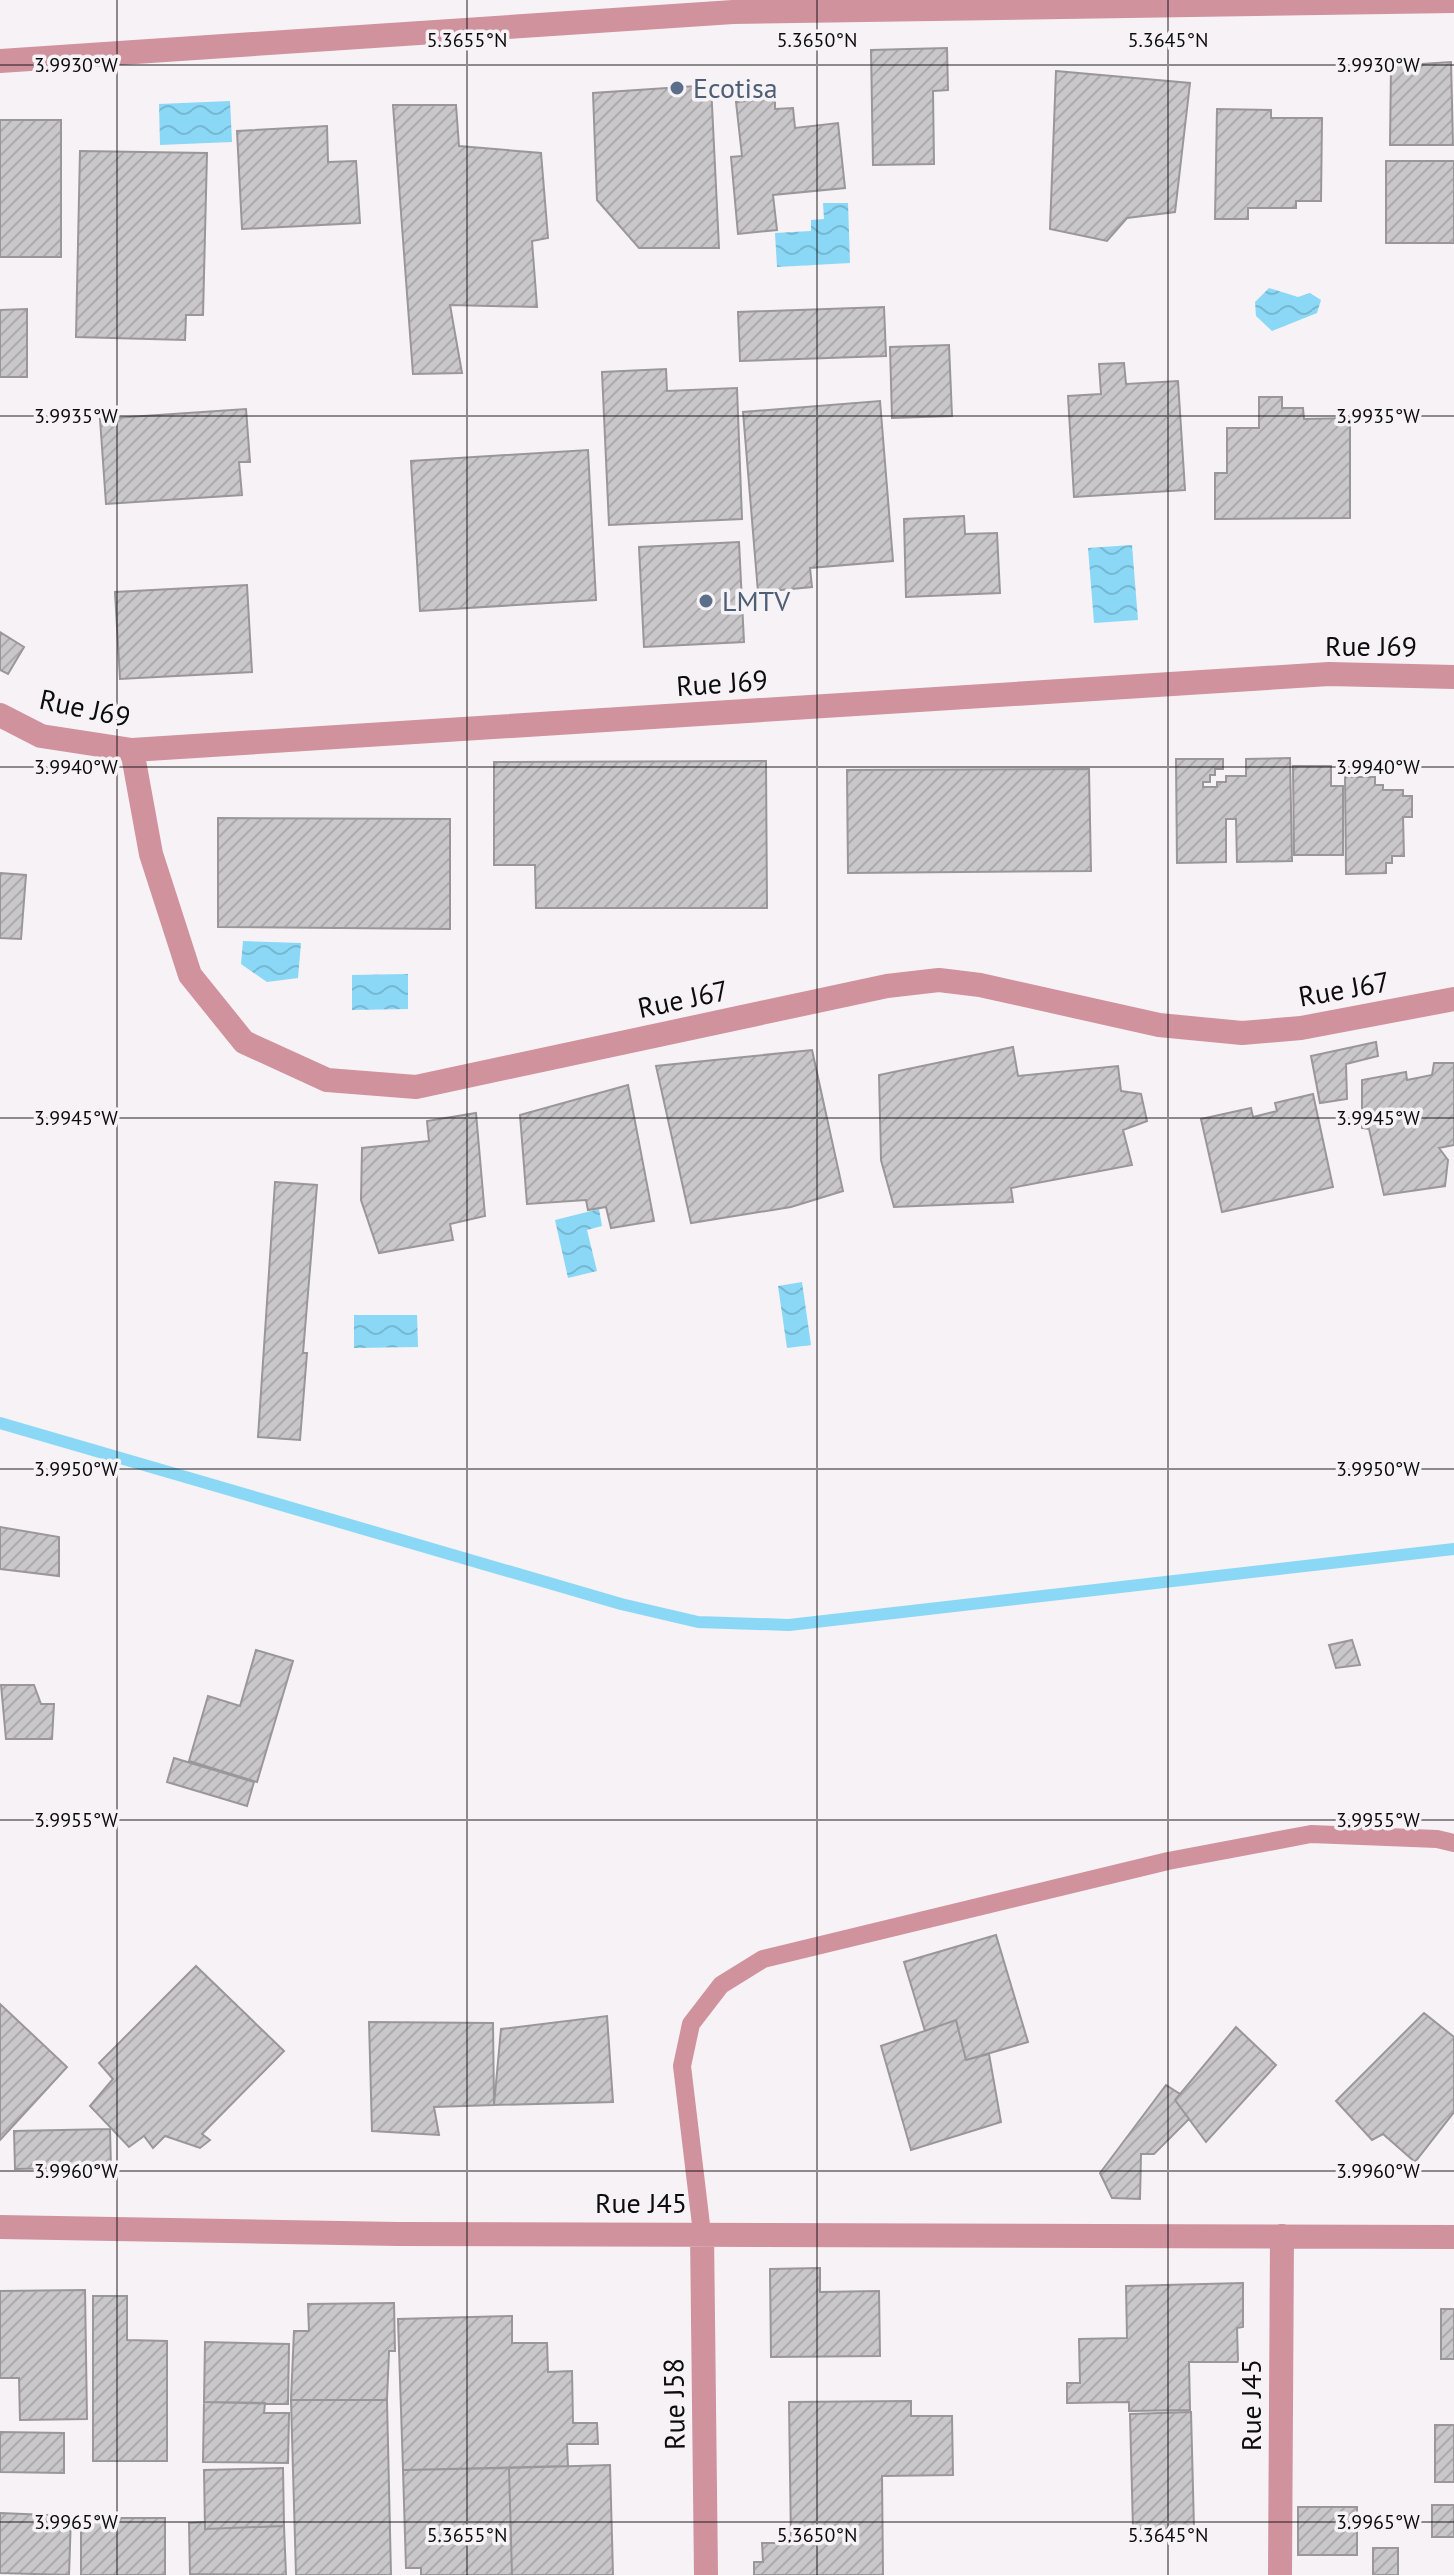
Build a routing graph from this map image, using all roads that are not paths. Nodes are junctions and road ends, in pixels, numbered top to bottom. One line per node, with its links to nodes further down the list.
1 (1454, 1): 2 (street)
2 (0, 61)
3 (1454, 677): 5 (street, Rue J69)
4 (0, 715): 5 (street, Rue J69)
5 (132, 750): 6 (street, Rue J67)
6 (1454, 999)
7 (1454, 1843): 9 (lane)
8 (0, 2227): 9 (street, Rue J45)
9 (702, 2233): 10 (street, Rue J45); 12 (street, Rue J58)
10 (1282, 2236): 11 (street, Rue J45); 13 (street, Rue J45)
11 (1454, 2237)
12 (706, 2575)
13 (1280, 2575)

